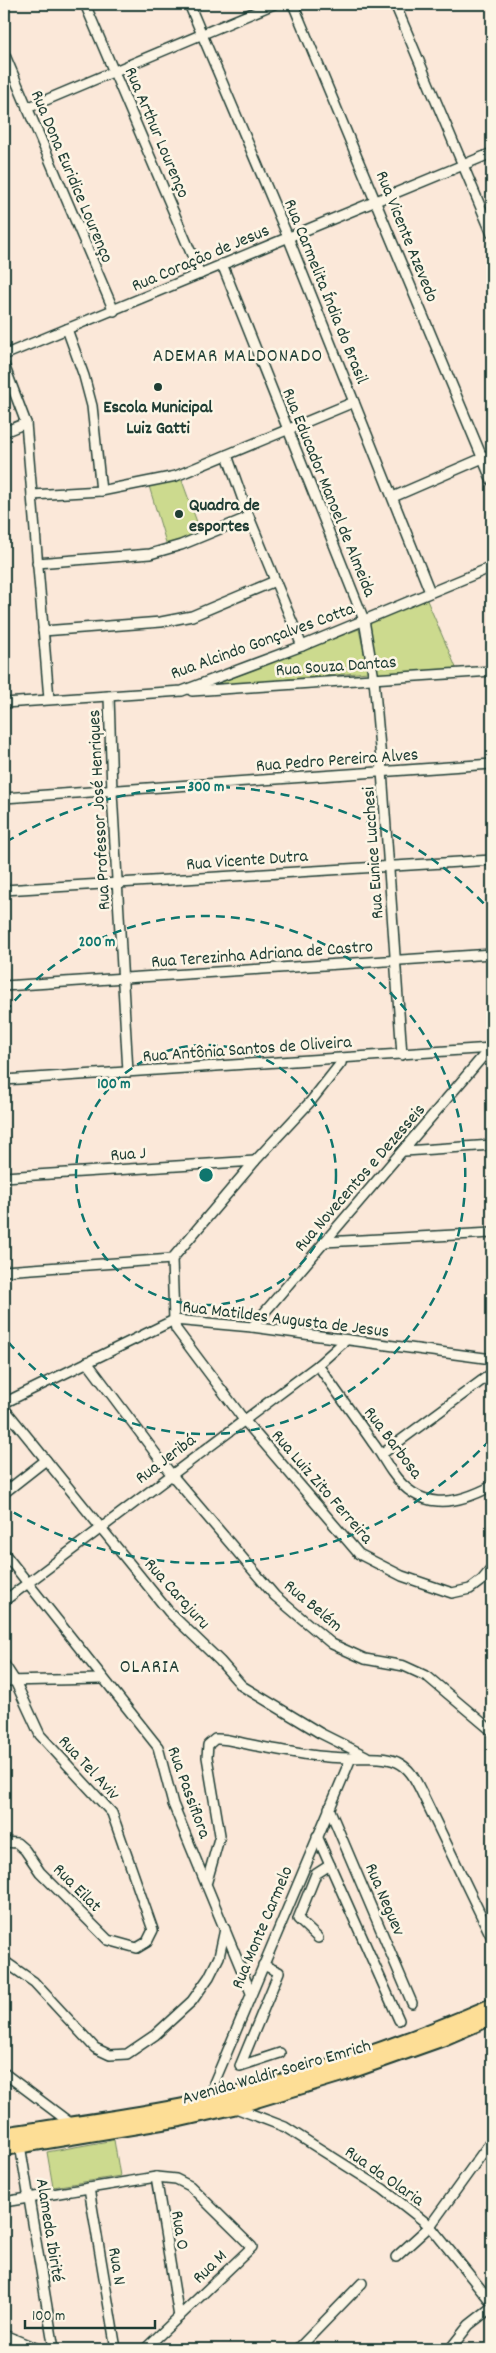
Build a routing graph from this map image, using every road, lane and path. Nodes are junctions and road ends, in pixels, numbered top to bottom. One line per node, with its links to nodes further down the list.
1 (85, 4): 8 (street, Rua Arthur Lourenço)
2 (189, 4): 6 (street, Rua Carmelita Índia do Brasil)
3 (274, 4): 6 (street)
4 (293, 4): 12 (street, Rua Vicente Azevedo)
5 (395, 4): 11 (street)
6 (202, 34): 8 (street); 14 (street, Rua Carmelita Índia do Brasil)
7 (4, 53): 9 (street, Rua Dona Euridice Lourenço)
8 (115, 72): 9 (street); 16 (street, Rua Arthur Lourenço)
9 (27, 108): 17 (street, Rua Dona Euridice Lourenço)
10 (492, 152): 11 (street, Rua Coração de Jesus)
11 (463, 165): 12 (street, Rua Coração de Jesus); 13 (street)
12 (376, 200): 14 (street, Rua Coração de Jesus); 27 (street, Rua Vicente Azevedo)
13 (492, 234)
14 (288, 237): 15 (street, Rua Coração de Jesus); 21 (street, Rua Carmelita Índia do Brasil)
15 (222, 264): 16 (street, Rua Coração de Jesus); 23 (street, Rua Educador Manoel de Almeida)
16 (200, 274): 17 (street, Rua Coração de Jesus)
17 (114, 311): 18 (street, Rua Coração de Jesus)
18 (67, 329): 19 (street, Rua Coração de Jesus); 29 (street)
19 (4, 355)
20 (4, 365): 22 (street)
21 (354, 402): 23 (street); 31 (street, Rua Carmelita Índia do Brasil)
22 (26, 423): 24 (street); 30 (street)
23 (288, 430): 26 (street); 37 (street, Rua Educador Manoel de Almeida)
24 (4, 432)
25 (492, 454): 27 (street)
26 (227, 455): 29 (street); 32 (street)
27 (482, 459): 28 (street, Rua Vicente Azevedo); 31 (street)
28 (492, 482)
29 (101, 490): 30 (street)
30 (32, 495): 33 (street)
31 (393, 497): 36 (street, Rua Carmelita Índia do Brasil)
32 (249, 517): 33 (street); 35 (street)
33 (37, 562): 38 (street)
34 (492, 567): 36 (street, Rua Alcindo Gonçalves Cotta)
35 (275, 581): 38 (street); 39 (street)
36 (430, 592): 37 (street, Rua Alcindo Gonçalves Cotta)
37 (364, 620): 39 (street, Rua Alcindo Gonçalves Cotta); 41 (street, Rua Eunice Lucchesi)
38 (43, 631): 44 (street)
39 (302, 646): 42 (street, Rua Alcindo Gonçalves Cotta)
40 (492, 671): 41 (street, Rua Souza Dantas)
41 (374, 679): 42 (street, Rua Souza Dantas); 47 (street, Rua Eunice Lucchesi)
42 (182, 692): 43 (street, Rua Alcindo Gonçalves Cotta)
43 (109, 696): 44 (street, Rua Alcindo Gonçalves Cotta); 48 (street, Rua Professor José Henriques)
44 (49, 699): 45 (street, Rua Alcindo Gonçalves Cotta)
45 (4, 703)
46 (492, 764): 47 (street, Rua Pedro Pereira Alves)
47 (382, 771): 48 (street, Rua Pedro Pereira Alves); 51 (street, Rua Eunice Lucchesi)
48 (112, 792): 49 (street, Rua Pedro Pereira Alves); 52 (street, Rua Professor José Henriques)
49 (4, 798)
50 (492, 860): 51 (street, Rua Vicente Dutra)
51 (389, 866): 52 (street, Rua Vicente Dutra); 55 (street, Rua Eunice Lucchesi)
52 (118, 884): 53 (street, Rua Vicente Dutra); 56 (street, Rua Professor José Henriques)
53 (4, 890)
54 (492, 954): 55 (street, Rua Terezinha Adriana de Castro)
55 (396, 960): 56 (street, Rua Terezinha Adriana de Castro); 59 (street, Rua Eunice Lucchesi)
56 (123, 978): 57 (street, Rua Terezinha Adriana de Castro); 61 (street, Rua Professor José Henriques)
57 (4, 986)
58 (491, 1048): 59 (street, Rua Antônia Santos de Oliveira); 64 (street, Rua Novecentos e Dezesseis)
59 (402, 1054): 60 (street, Rua Antônia Santos de Oliveira)
60 (342, 1058): 61 (street, Rua Antônia Santos de Oliveira); 65 (street)
61 (128, 1072): 62 (street, Rua Antônia Santos de Oliveira)
62 (4, 1080)
63 (492, 1144): 64 (street)
64 (405, 1151): 68 (street, Rua Novecentos e Dezesseis)
65 (255, 1161): 66 (street, Rua J); 69 (street)
66 (4, 1178)
67 (492, 1233): 68 (street)
68 (324, 1242): 72 (street, Rua Novecentos e Dezesseis)
69 (172, 1259): 70 (street); 71 (street)
70 (4, 1271)
71 (174, 1320): 72 (street, Rua Matildes Augusta de Jesus); 75 (street, Rua Matildes Augusta de Jesus); 80 (street, Rua Luiz Zito Ferreira)
72 (252, 1327): 73 (street, Rua Matildes Augusta de Jesus)
73 (345, 1341): 74 (street, Rua Matildes Augusta de Jesus); 76 (street, Rua Jeribá)
74 (492, 1359)
75 (86, 1362): 78 (street, Rua Matildes Augusta de Jesus); 83 (street, Rua Belém)
76 (318, 1365): 80 (street, Rua Jeribá); 81 (street, Rua Barbosa)
77 (492, 1373): 81 (street)
78 (4, 1402)
79 (4, 1408): 82 (street, Rua Carajuru)
80 (244, 1420): 83 (street, Rua Jeribá); 88 (street, Rua Luiz Zito Ferreira)
81 (382, 1454): 84 (street, Rua Barbosa)
82 (46, 1460): 85 (street); 86 (street, Rua Carajuru)
83 (171, 1474): 86 (street, Rua Jeribá); 95 (street, Rua Belém)
84 (492, 1486)
85 (4, 1493)
86 (100, 1528): 89 (street, Rua Jeribá); 96 (street, Rua Carajuru)
87 (4, 1553): 89 (street, Rua Passiflora)
88 (492, 1568)
89 (28, 1584): 90 (street, Rua Jeribá); 92 (street, Rua Passiflora)
90 (4, 1601)
91 (4, 1664): 94 (street, Rua Tel Aviv)
92 (102, 1679): 94 (street); 102 (street, Rua Passiflora)
93 (4, 1681): 94 (street)
94 (15, 1681): 106 (street, Rua Tel Aviv)
95 (492, 1731)
96 (367, 1757): 97 (street); 105 (street)
97 (351, 1758): 98 (street, Rua Monte Carmelo); 102 (street)
98 (329, 1808): 99 (street, Rua Monte Carmelo); 110 (street, Rua Neguev)
99 (317, 1836): 101 (street); 108 (street, Rua Monte Carmelo)
100 (4, 1842): 106 (street, Rua Eilat)
101 (330, 1865): 104 (street); 113 (street)
102 (207, 1882): 103 (street, Rua Passiflora)
103 (225, 1928): 107 (street); 109 (street, Rua Passiflora)
104 (318, 1938)
105 (492, 1938)
106 (137, 1948)
107 (4, 1961)
108 (263, 1965): 109 (street, Rua Monte Carmelo); 114 (street)
109 (251, 1993): 116 (street, Rua Monte Carmelo)
110 (412, 2003)
111 (492, 2006): 116 (main road, Avenida Waldir Soeiro Emrich)
112 (492, 2017): 117 (main road, Avenida Waldir Soeiro Emrich)
113 (399, 2020)
114 (280, 2053)
115 (4, 2073): 118 (street)
116 (214, 2105): 117 (main road, Avenida Waldir Soeiro Emrich); 118 (main road, Avenida Waldir Soeiro Emrich)
117 (233, 2107): 128 (street, Rua da Olaria)
118 (75, 2130): 119 (main road, Avenida Waldir Soeiro Emrich); 121 (main road, Avenida Waldir Soeiro Emrich)
119 (4, 2135)
120 (492, 2140): 123 (street)
121 (20, 2145): 122 (main road, Avenida Waldir Soeiro Emrich); 126 (street, Alameda Ibirité)
122 (4, 2148)
123 (489, 2151): 128 (street)
124 (156, 2177): 125 (street); 132 (street, Rua O); 132 (street, Rua M)
125 (89, 2188): 126 (street); 136 (street, Rua N)
126 (29, 2197): 127 (street); 135 (street, Alameda Ibirité)
127 (4, 2202)
128 (430, 2226): 129 (street); 131 (street, Rua da Olaria)
129 (396, 2258)
130 (362, 2283): 138 (street)
131 (492, 2305): 139 (street)
132 (178, 2317): 137 (street, Rua M)
133 (4, 2334): 134 (street)
134 (38, 2349)
135 (54, 2349)
136 (116, 2349)
137 (145, 2349)
138 (298, 2349)
139 (450, 2349)

